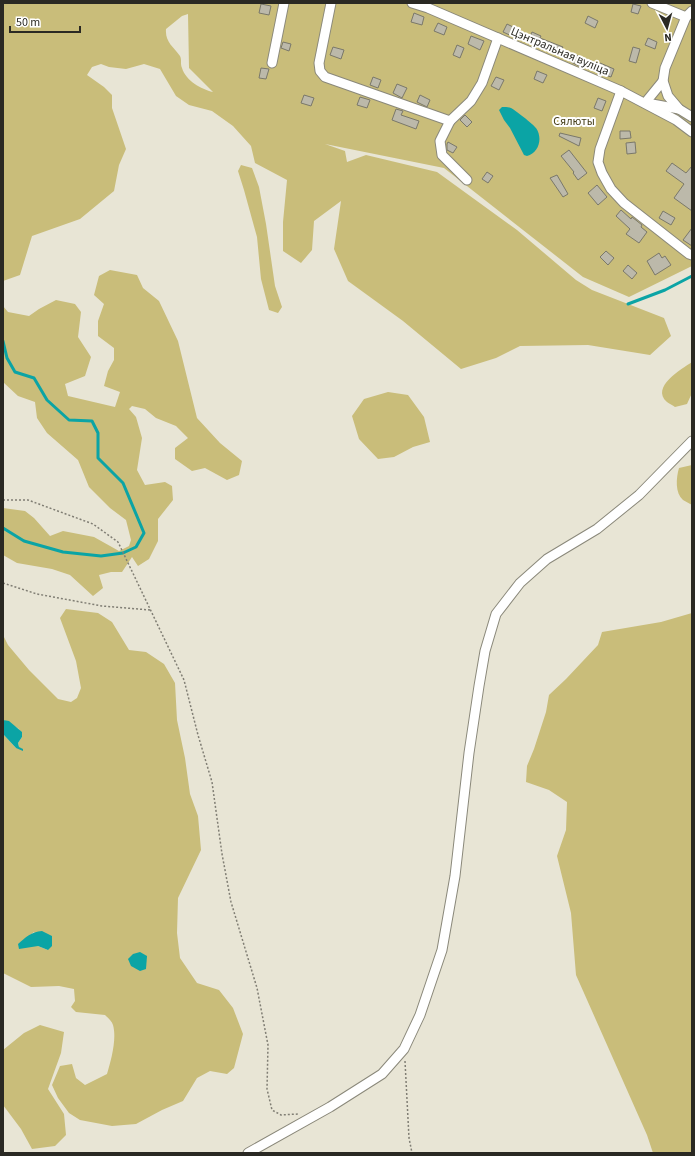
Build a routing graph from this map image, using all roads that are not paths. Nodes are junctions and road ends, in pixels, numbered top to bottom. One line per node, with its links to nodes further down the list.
1 (284, 3): 7 (street)
2 (331, 3): 13 (street)
3 (412, 3): 6 (street, Цэнтральная вуліца)
4 (652, 3): 5 (street)
5 (689, 14): 8 (street)
6 (498, 38): 9 (street, Цэнтральная вуліца); 13 (street)
7 (272, 63)
8 (663, 81): 10 (street); 11 (street)
9 (621, 91): 10 (street, Цэнтральная вуліца); 16 (street)
10 (645, 103): 11 (street); 14 (street, Цэнтральная вуліца)
11 (679, 109): 12 (street)
12 (692, 117)
13 (450, 121): 15 (street)
14 (692, 132)
15 (467, 180)
16 (692, 255)
17 (692, 441): 18 (street)
18 (248, 1153)

